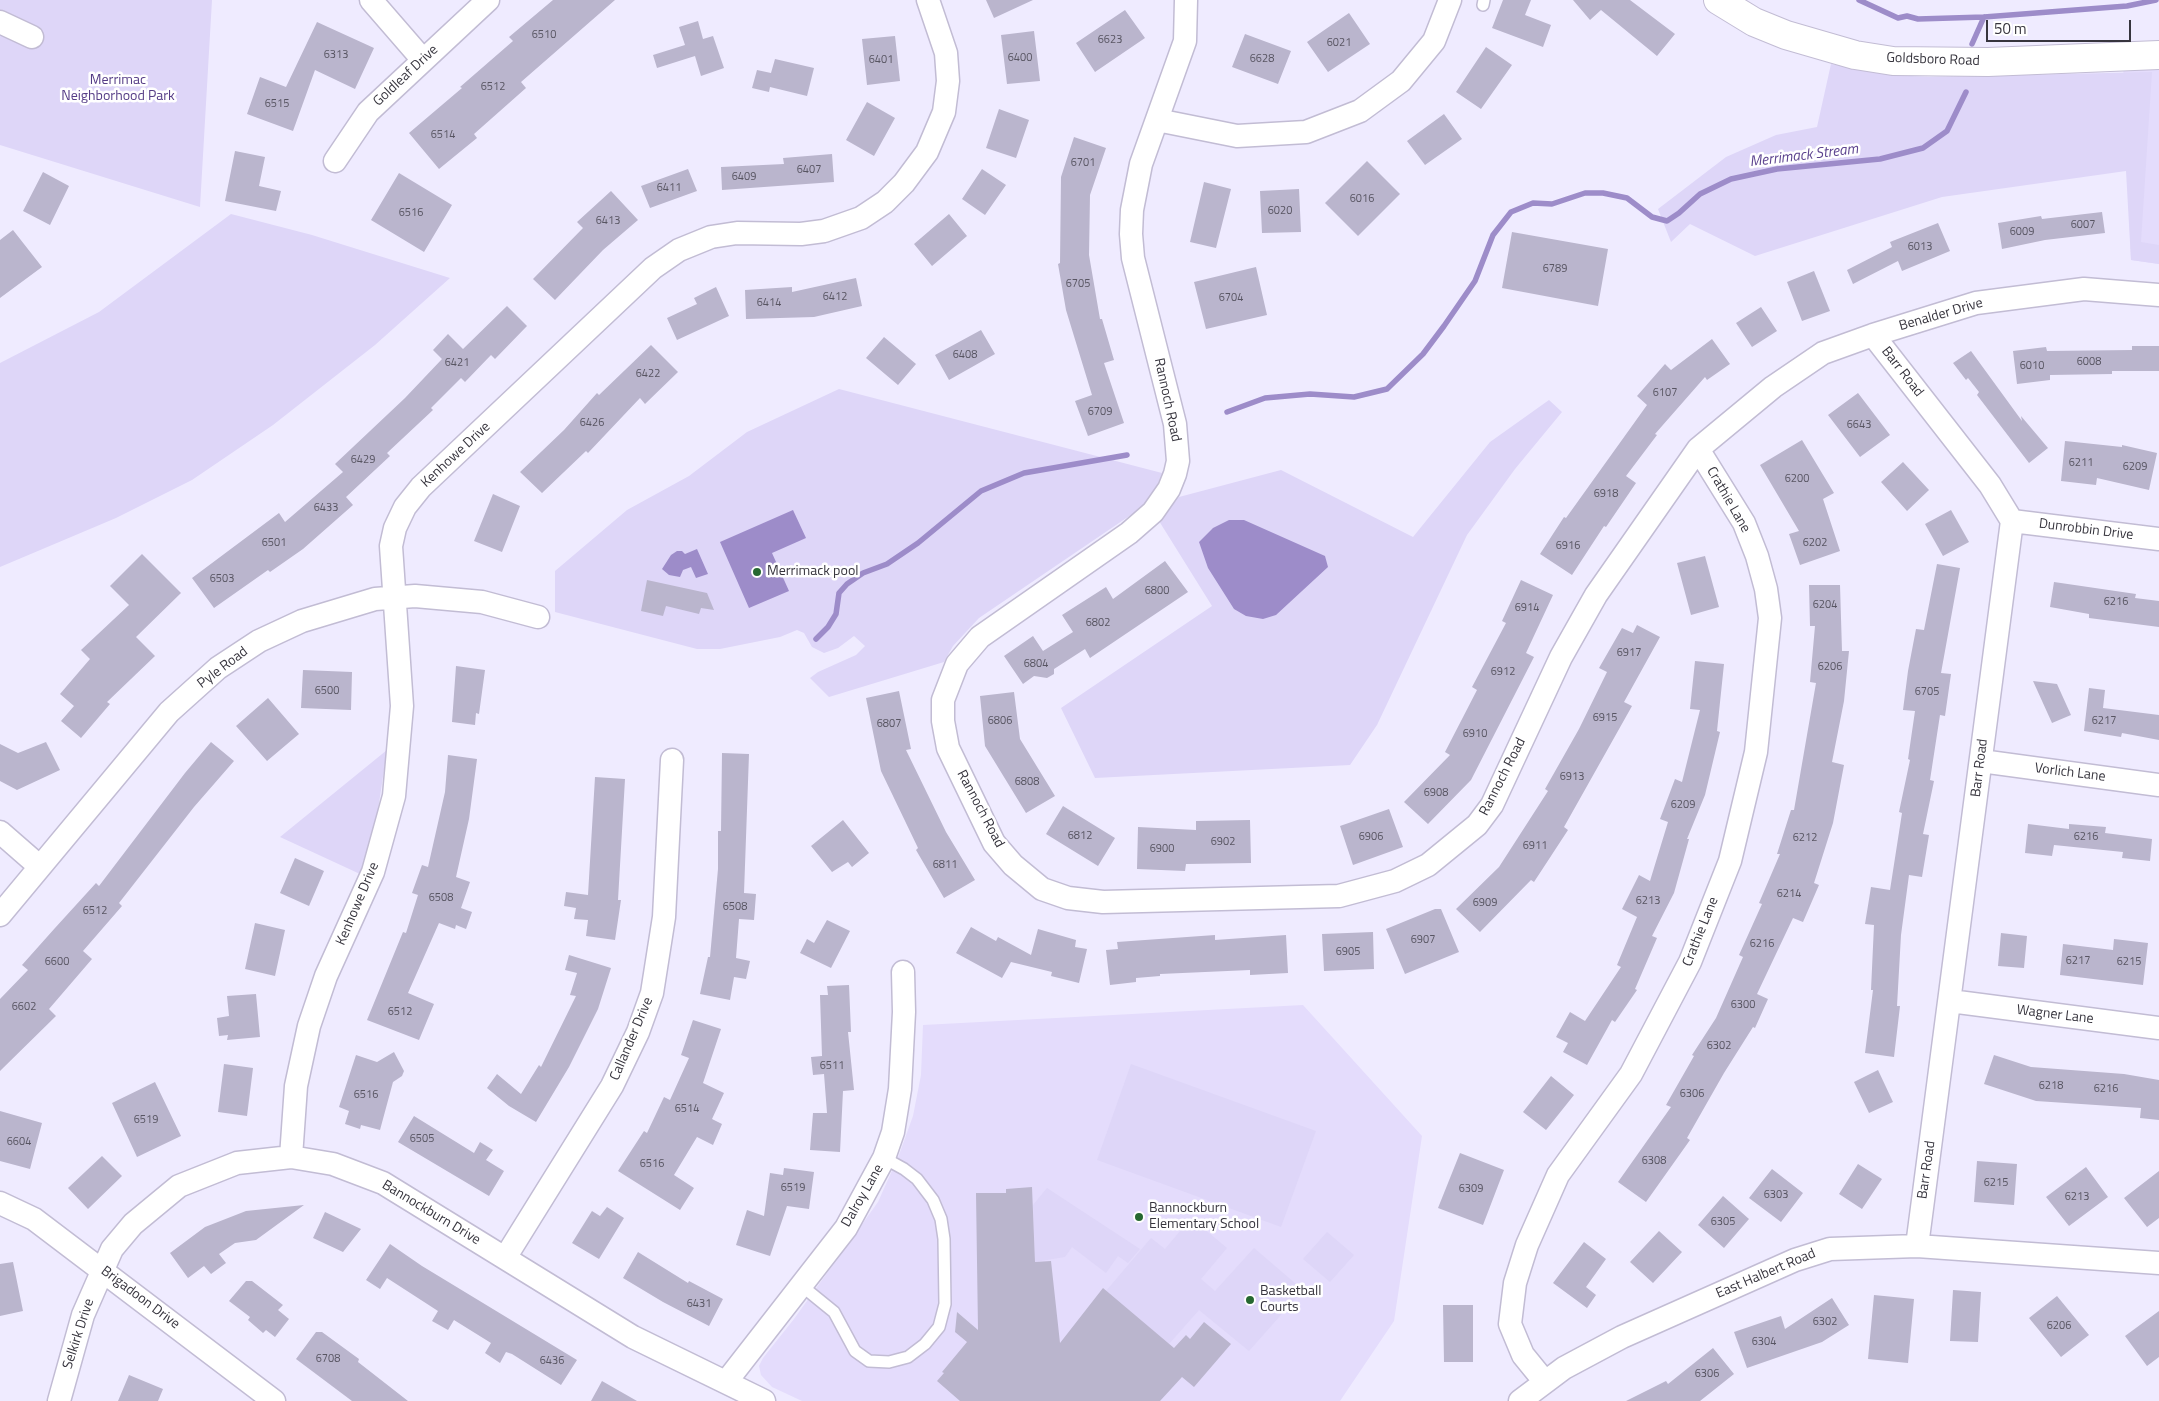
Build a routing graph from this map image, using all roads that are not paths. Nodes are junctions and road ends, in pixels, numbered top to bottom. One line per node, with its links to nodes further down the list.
1 (371, 0): 10 (street)
2 (488, 0): 10 (street, Goldleaf Drive)
3 (928, 0): 18 (street, Kenhowe Drive)
4 (1186, 0): 11 (street, Rannoch Road)
5 (1450, 0): 11 (street)
6 (1718, 0): 9 (main road, Goldsboro Road)
7 (0, 22): 8 (street)
8 (32, 37)
9 (2159, 55)
10 (423, 60): 12 (street, Goldleaf Drive)
11 (1157, 120): 15 (street, Rannoch Road)
12 (335, 161)
13 (2159, 295): 14 (street, Benalder Drive)
14 (1873, 335): 15 (street, Benalder Drive); 16 (street, Barr Road)
15 (1698, 449): 38 (street, Crathie Lane)
16 (2012, 521): 17 (street, Dunrobbin Drive); 21 (street, Barr Road)
17 (2159, 539)
18 (395, 597): 19 (street, Pyle Road); 24 (street, Pyle Road); 29 (street, Kenhowe Drive)
19 (538, 617)
20 (672, 760): 33 (street, Callander Drive)
21 (1981, 762): 22 (street, Vorlich Lane); 27 (street, Barr Road)
22 (2159, 785)
23 (0, 832): 24 (street)
24 (39, 866): 25 (street, Pyle Road)
25 (0, 915)
26 (903, 972): 30 (street, Dalroy Lane)
27 (1950, 1001): 28 (street, Wagner Lane); 32 (street, Barr Road)
28 (2159, 1028)
29 (291, 1157): 33 (street, Bannockburn Drive); 35 (street, Bannockburn Drive)
30 (884, 1158): 36 (street, Dalroy Lane); 36 (lane)
31 (0, 1203): 35 (street, Brigadoon Drive)
32 (1917, 1246): 34 (street, East Halbert Road); 38 (street, East Halbert Road)
33 (505, 1258): 37 (street, Bannockburn Drive)
34 (2159, 1263)
35 (103, 1269): 39 (street, Selkirk Drive); 40 (street, Brigadoon Drive)
36 (802, 1286): 37 (street, Dalroy Lane)
37 (726, 1382): 41 (street, Bannockburn Drive)
38 (1545, 1382): 42 (street, East Halbert Road)
39 (58, 1401)
40 (274, 1401)
41 (764, 1401)
42 (1520, 1401)

